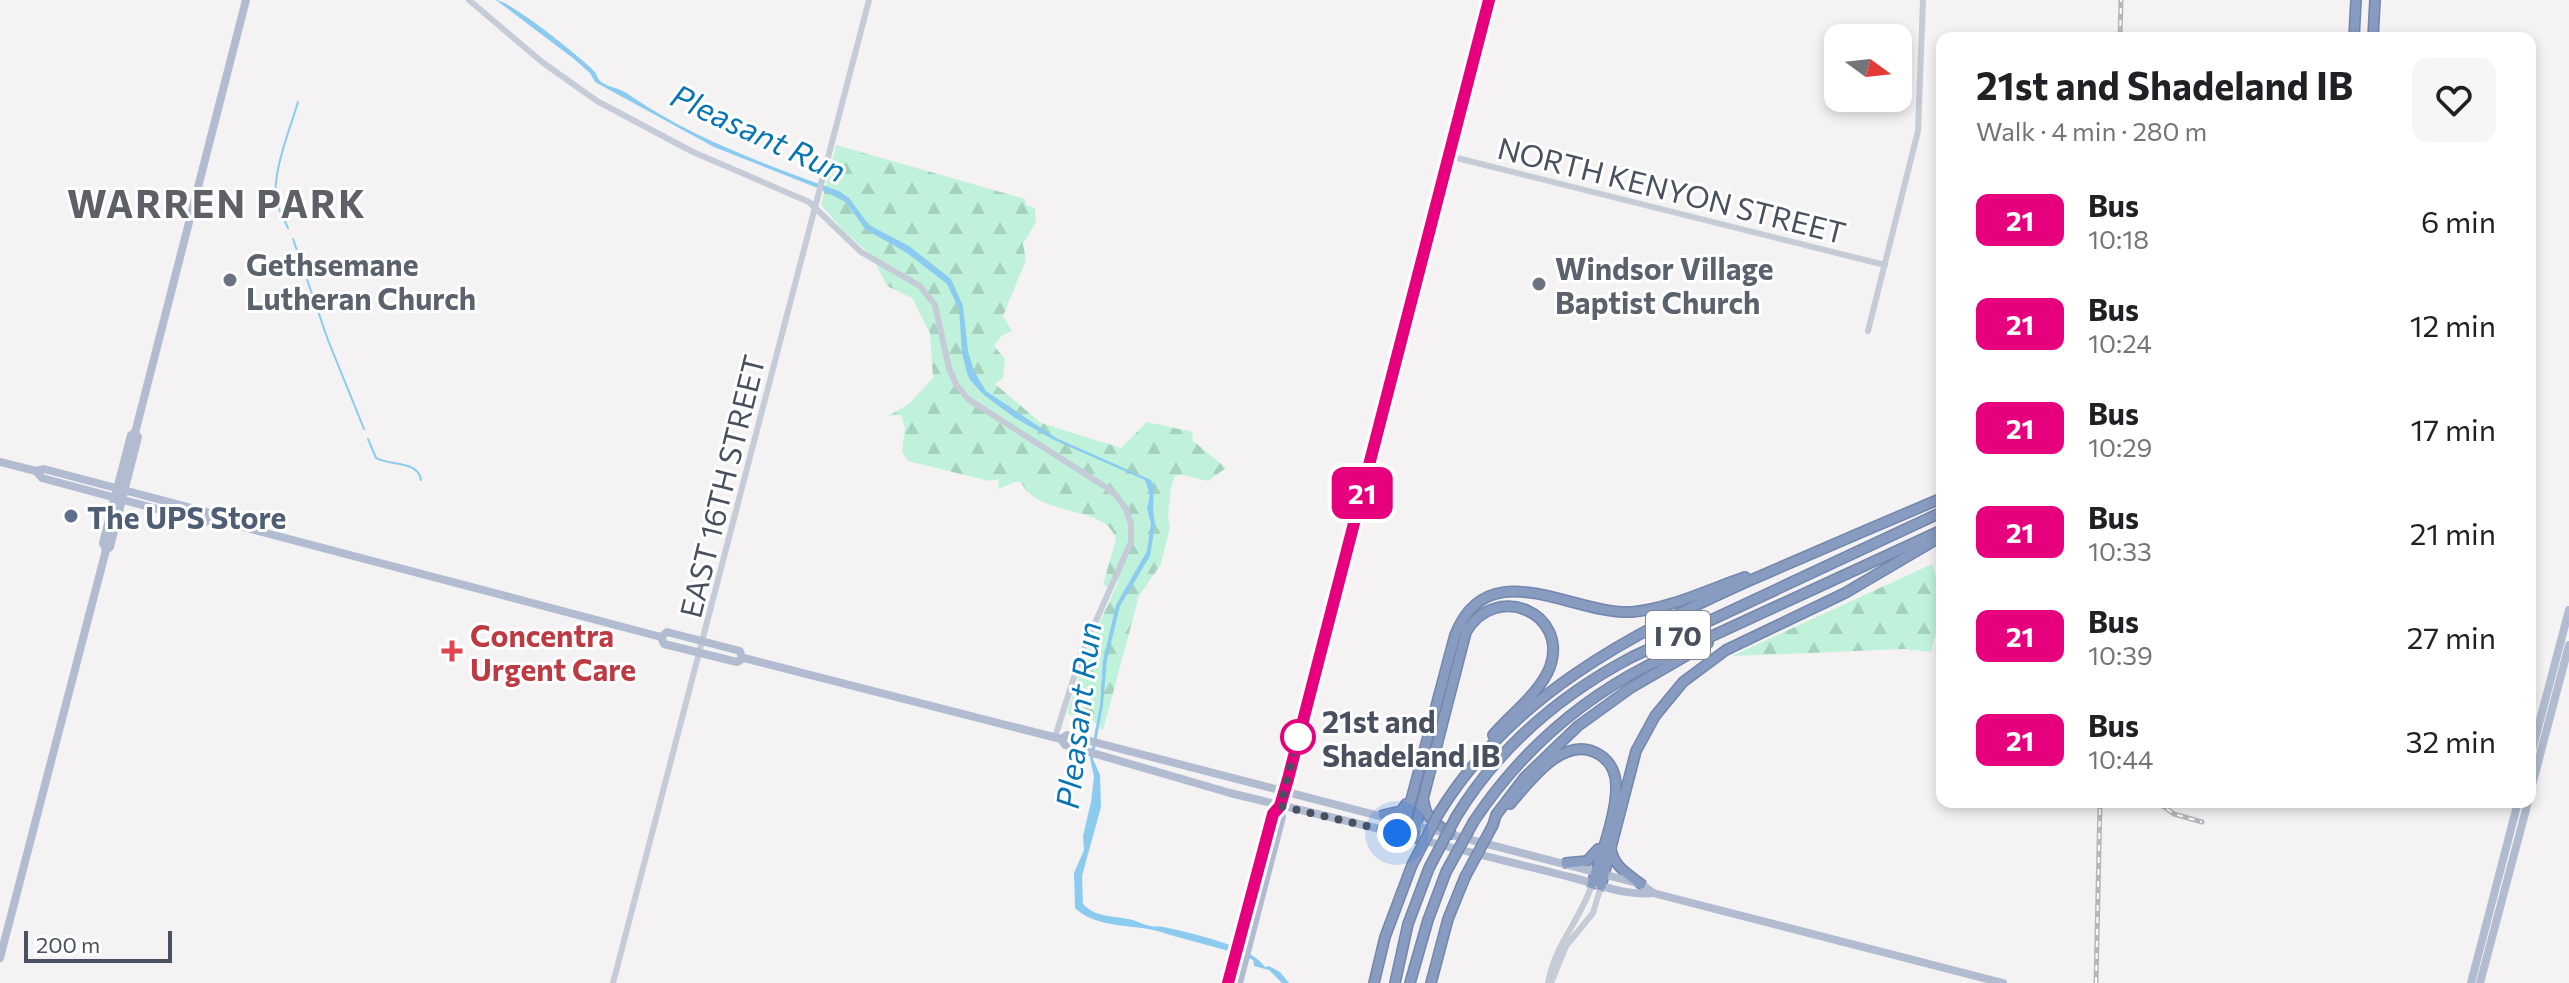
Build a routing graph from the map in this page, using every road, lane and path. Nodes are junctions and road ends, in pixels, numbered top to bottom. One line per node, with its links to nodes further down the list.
1 (246, 0): 16 (main road)
2 (469, 0): 11 (street)
3 (869, 0): 11 (street, EAST 16TH STREET)
4 (1489, 0): 10 (main road)
5 (1923, 0): 12 (street)
6 (2356, 0): 8 (highway)
7 (2375, 0): 9 (highway)
8 (2354, 32)
9 (2373, 32)
10 (1449, 156): 12 (street, NORTH KENYON STREET); 36 (main road)
11 (815, 207): 27 (street, EAST 16TH STREET); 32 (street)
12 (1885, 265): 13 (street)
13 (1868, 331)
14 (0, 462): 15 (main road)
15 (36, 471): 16 (main road); 17 (main road)
16 (121, 488): 17 (main road); 20 (main road)
17 (118, 498): 20 (main road); 56 (main road)
18 (1936, 501): 23 (highway)
19 (1936, 515): 62 (highway, I 70, bridge)
20 (213, 519): 26 (main road)
21 (1936, 536): 25 (highway, I 70)
22 (1936, 537): 49 (highway)
23 (1783, 566): 34 (highway); 37 (highway)
24 (2569, 610): 31 (main road)
25 (1731, 628): 45 (highway); 55 (highway, I 70, bridge)
26 (661, 637): 27 (main road); 29 (main road)
27 (704, 642): 29 (street, EAST 16TH STREET); 30 (main road)
28 (2569, 645): 35 (main road)
29 (701, 653): 30 (main road); 58 (street, EAST 16TH STREET)
30 (742, 658): 32 (main road)
31 (2536, 735)
32 (1058, 738): 33 (main road)
33 (1079, 743): 36 (main road); 39 (main road)
34 (1472, 768): 38 (highway); 61 (highway, bridge)
35 (2536, 770)
36 (1284, 791): 39 (main road); 42 (main road)
37 (1412, 794): 42 (highway); 43 (highway)
38 (1423, 798): 44 (highway); 47 (highway)
39 (1280, 806): 46 (main road); 57 (main road)
40 (2516, 808): 68 (main road)
41 (2526, 808): 69 (main road)
42 (1383, 815): 43 (main road)
43 (1405, 822): 44 (main road); 46 (highway)
44 (1416, 825): 47 (main road); 48 (highway)
45 (1493, 825): 49 (highway); 65 (highway, bridge)
46 (1402, 834): 48 (main road)
47 (1451, 834): 50 (main road)
48 (1413, 838): 53 (main road)
49 (1608, 838): 50 (highway); 51 (highway); 52 (highway)
50 (1566, 863): 51 (main road)
51 (1600, 873): 52 (main road); 53 (highway)
52 (1641, 884): 54 (main road)
53 (1596, 885): 54 (main road); 66 (street)
54 (1653, 893): 67 (main road)
55 (1420, 946): 63 (highway, I 70); 64 (highway)
56 (0, 958)
57 (1238, 968): 59 (main road); 60 (main road)
58 (613, 983)
59 (1228, 983)
60 (1239, 983)
61 (1374, 983)
62 (1395, 983)
63 (1410, 983)
64 (1417, 983)
65 (1431, 983)
66 (1550, 983)
67 (2003, 983)
68 (2471, 983)
69 (2480, 983)

